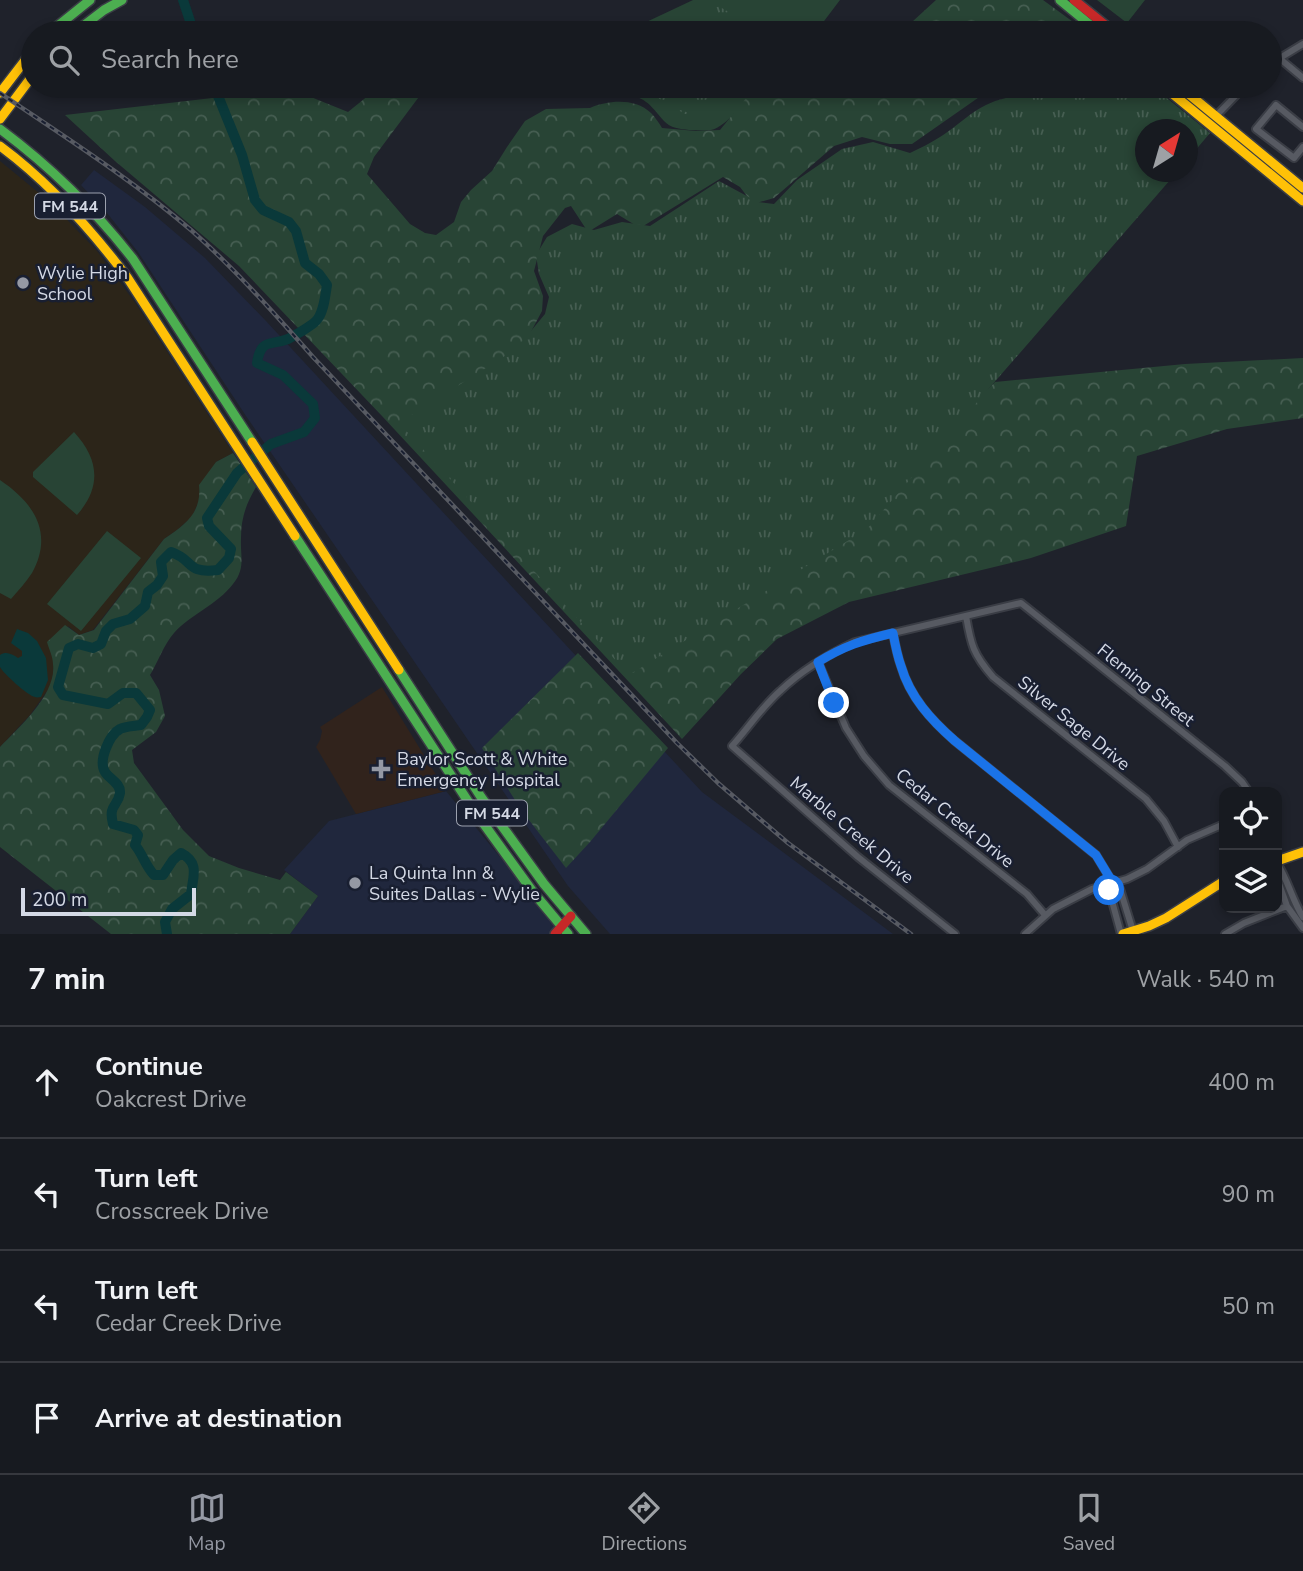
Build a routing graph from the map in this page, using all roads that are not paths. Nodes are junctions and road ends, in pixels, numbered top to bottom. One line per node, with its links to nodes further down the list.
1 (90, 0): 7 (main road)
2 (97, 0): 6 (main road)
3 (122, 0): 6 (main road)
4 (1060, 0): 9 (main road)
5 (1074, 0): 10 (main road)
6 (104, 10): 8 (main road)
7 (62, 21)
8 (90, 21)
9 (1085, 21)
10 (1100, 21)
11 (1303, 44): 12 (street)
12 (1282, 56)
13 (1282, 60): 15 (street)
14 (21, 66): 17 (main road)
15 (1303, 78)
16 (21, 91): 21 (main road)
17 (0, 93)
18 (1180, 98): 22 (main road)
19 (1191, 98): 22 (main road)
20 (1233, 98): 22 (street)
21 (0, 120)
22 (1212, 120): 28 (main road); 30 (main road)
23 (1303, 127): 27 (street)
24 (0, 129): 31 (main road, FM 544 / FM 544)
25 (0, 146): 32 (main road, FM 544 / FM 544)
26 (1303, 147): 27 (street)
27 (1294, 159): 28 (street)
28 (1283, 171): 29 (main road)
29 (1303, 188)
30 (1303, 201)
31 (162, 302): 32 (main road); 36 (main road, FM 544 / FM 544)
32 (149, 310): 37 (main road, FM 544 / FM 544)
33 (966, 616): 34 (street); 38 (street, Fleming Street); 40 (street, Silver Sage Drive)
34 (893, 633): 35 (street); 44 (street)
35 (818, 662): 48 (street, Cedar Creek Drive); 58 (street, Marble Creek Drive)
36 (397, 668): 37 (main road); 49 (main road, FM 544 / FM 544)
37 (386, 674): 51 (main road, FM 544 / FM 544)
38 (1246, 787)
39 (1219, 826): 40 (street)
40 (1178, 847): 44 (street)
41 (1303, 852): 42 (main road)
42 (1282, 860)
43 (1282, 871): 50 (street)
44 (1113, 883): 48 (street); 53 (street); 53 (street)
45 (1219, 884): 53 (main road)
46 (1282, 892): 47 (street)
47 (1287, 906): 52 (street); 54 (street)
48 (1045, 915): 59 (street)
49 (571, 916): 51 (main road); 57 (main road, FM 544 / FM 544)
50 (1303, 917)
51 (561, 926): 55 (main road); 56 (main road, FM 544 / FM 544)
52 (1303, 928)
53 (1126, 933)
54 (1230, 933)
55 (555, 934)
56 (568, 934)
57 (586, 934)
58 (955, 934)
59 (1025, 934)

